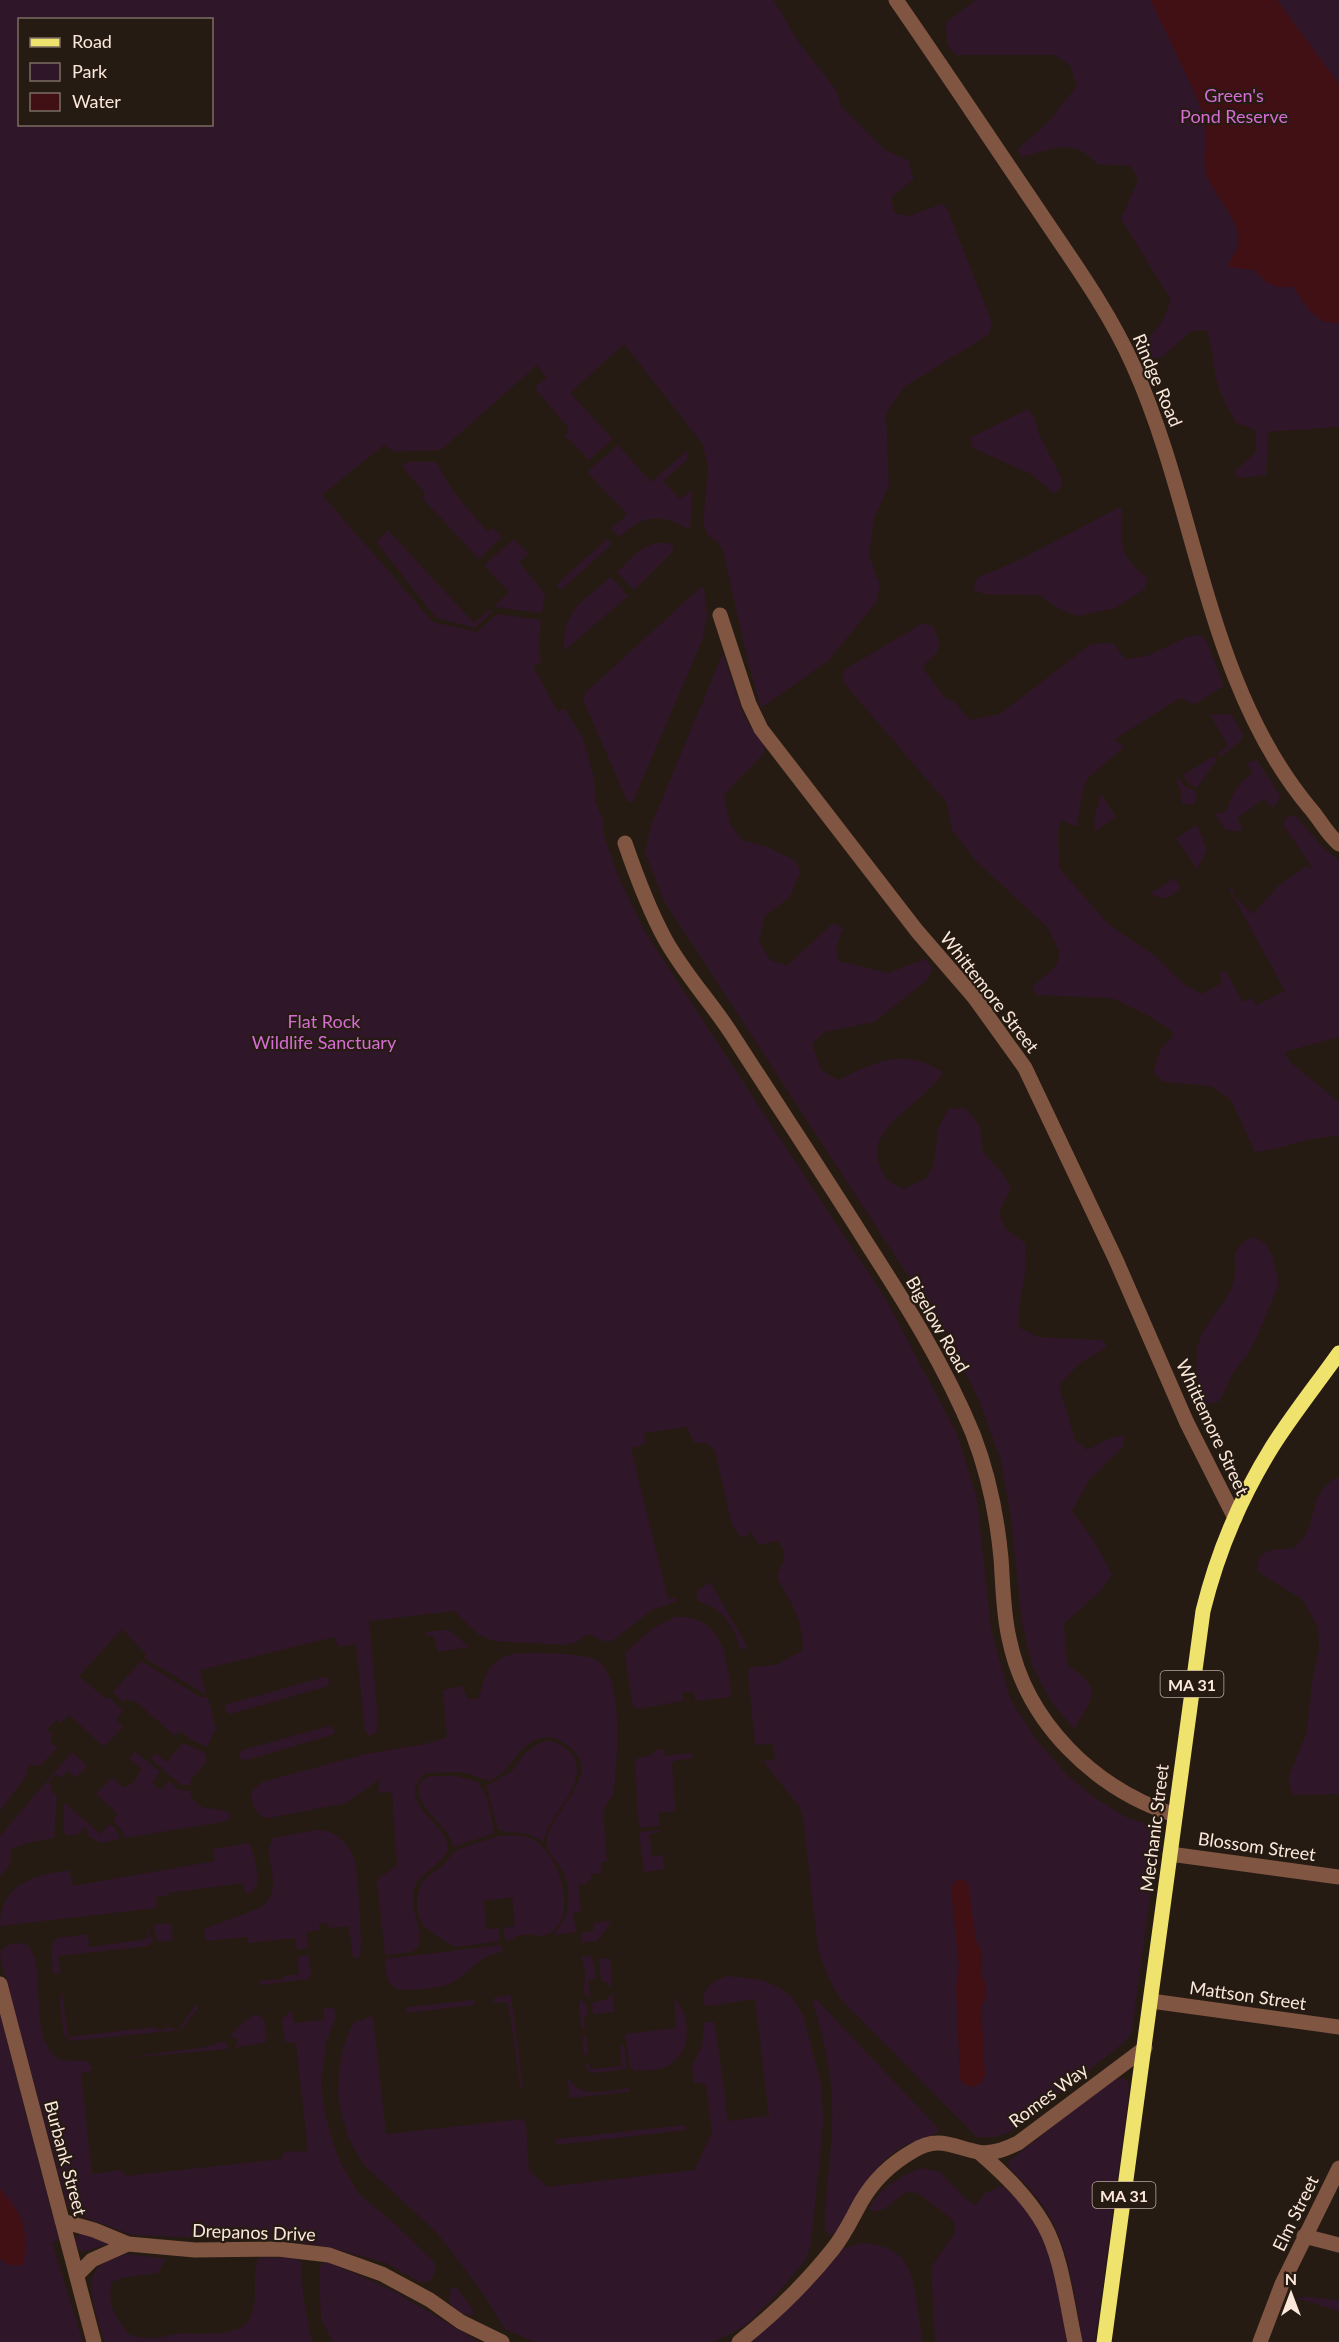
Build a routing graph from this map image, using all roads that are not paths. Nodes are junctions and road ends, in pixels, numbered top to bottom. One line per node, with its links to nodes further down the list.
1 (896, 0): 3 (street, Rindge Road)
2 (720, 615): 8 (street, Whittemore Street)
3 (1312, 810): 4 (street, Rindge Road); 6 (street, Rindge Road)
4 (1339, 830)
5 (625, 843): 9 (street, Bigelow Road)
6 (1339, 844)
7 (1339, 1353): 8 (main road, Mechanic Street / MA 31)
8 (1235, 1518): 9 (main road, Mechanic Street / MA 31)
9 (1175, 1815): 10 (main road, Mechanic Street / MA 31)
10 (1170, 1854): 11 (street, Blossom Street); 13 (main road, Mechanic Street / MA 31)
11 (1339, 1877)
12 (0, 1984): 18 (street, Burbank Street)
13 (1151, 2001): 14 (street, Mattson Street); 15 (main road, Mechanic Street / MA 31)
14 (1339, 2027)
15 (1145, 2048): 16 (street, Romes Way); 27 (main road, Mechanic Street / MA 31)
16 (980, 2153): 25 (street, Romes Way); 26 (street)
17 (1339, 2168): 19 (street, Elm Street)
18 (62, 2221): 20 (street, Drepanos Drive); 22 (street, Burbank Street)
19 (1304, 2236): 21 (street); 28 (street, Elm Street)
20 (128, 2244): 22 (street, Drepanos Drive); 24 (street, Drepanos Drive)
21 (1339, 2245)
22 (77, 2275): 23 (street, Burbank Street)
23 (94, 2342)
24 (502, 2342)
25 (739, 2342)
26 (1075, 2342)
27 (1104, 2342)
28 (1260, 2342)

